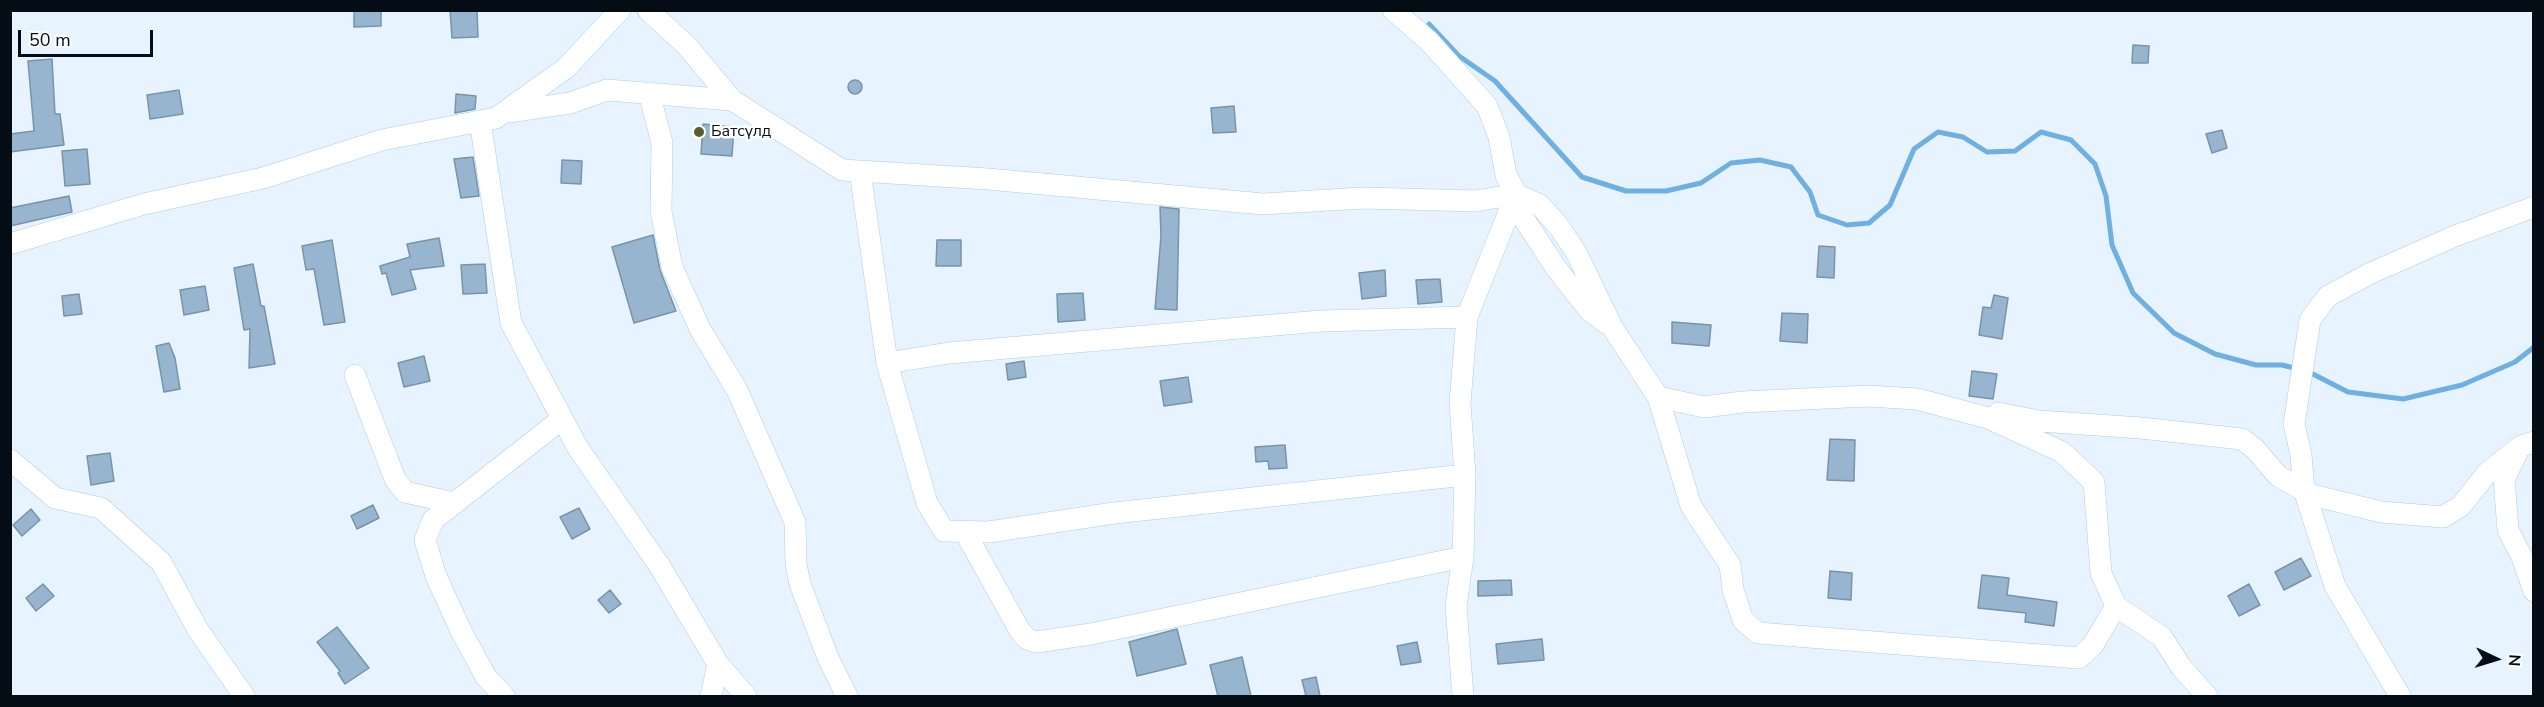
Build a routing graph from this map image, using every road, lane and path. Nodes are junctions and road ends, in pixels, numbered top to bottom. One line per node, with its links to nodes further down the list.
1 (648, 10): 5 (street)
2 (1393, 10): 9 (street)
3 (610, 13): 6 (street)
4 (649, 93): 5 (street); 6 (street); 32 (street)
5 (732, 100): 8 (street)
6 (504, 112): 7 (street)
7 (480, 121): 11 (street); 17 (street)
8 (860, 171): 9 (street); 13 (street)
9 (1516, 194): 12 (street); 15 (street)
10 (2534, 207): 21 (street)
11 (10, 244)
12 (1467, 317): 13 (street); 20 (street)
13 (887, 363): 23 (street)
14 (355, 375): 22 (street)
15 (1658, 397): 16 (street); 26 (street)
16 (1983, 416): 21 (street); 26 (street)
17 (562, 419): 22 (street); 27 (street)
18 (2527, 444): 21 (street); 25 (street)
19 (10, 460): 28 (street)
20 (1465, 475): 23 (street); 24 (street)
21 (2304, 490): 35 (street)
22 (454, 504): 29 (street)
23 (966, 534): 24 (street)
24 (1463, 557): 33 (street)
25 (2534, 591)
26 (2116, 606): 34 (street)
27 (718, 664): 30 (street); 31 (street)
28 (244, 696)
29 (504, 696)
30 (711, 696)
31 (746, 696)
32 (847, 696)
33 (1463, 696)
34 (2207, 696)
35 (2400, 696)

